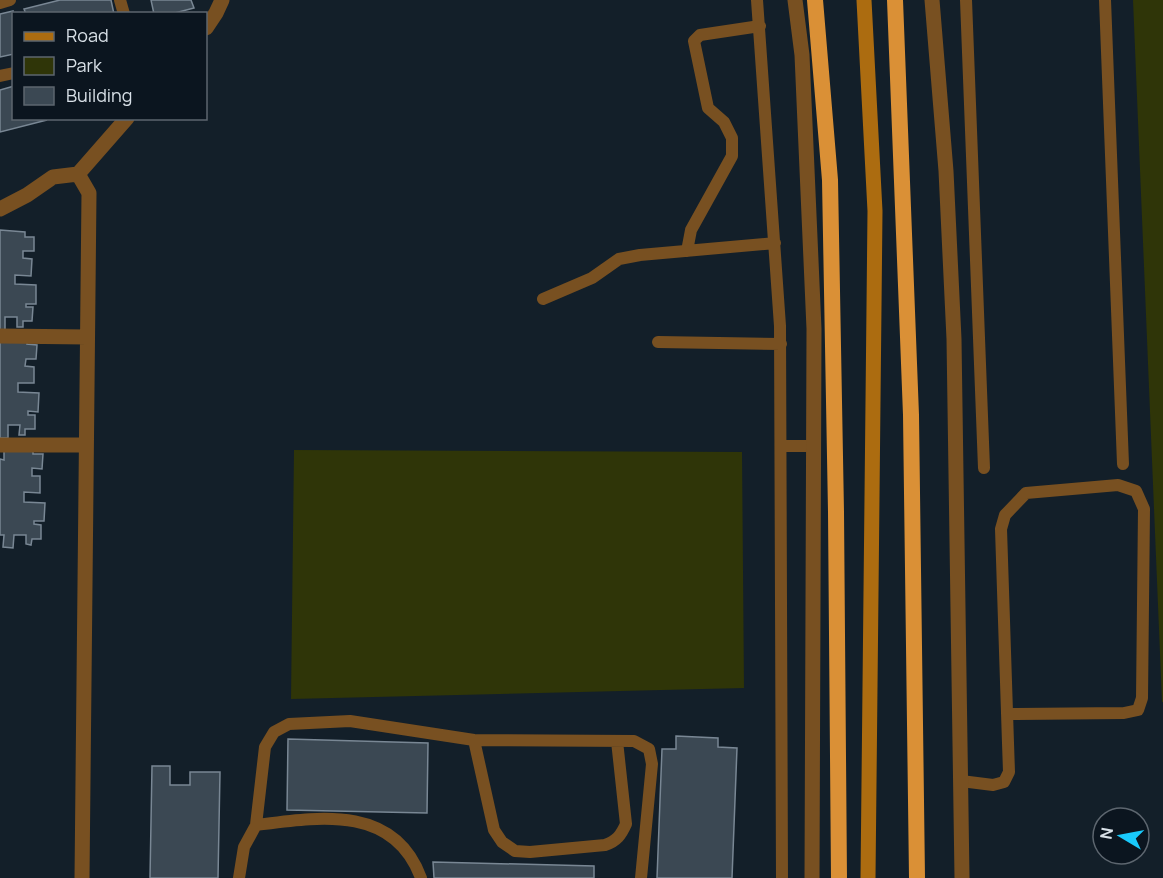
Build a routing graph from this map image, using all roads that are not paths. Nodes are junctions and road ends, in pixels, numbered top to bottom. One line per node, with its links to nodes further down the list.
1 (10, 0): 11 (lane)
2 (222, 0): 12 (street)
3 (757, 0): 13 (lane)
4 (795, 0): 27 (street)
5 (815, 0): 41 (highway)
6 (864, 0): 42 (main road)
7 (895, 0): 43 (highway)
8 (932, 0): 33 (street)
9 (966, 0): 29 (lane)
10 (1105, 0): 28 (lane)
11 (0, 3)
12 (207, 26)
13 (760, 26): 17 (lane); 18 (lane)
14 (125, 120): 15 (street)
15 (78, 174): 16 (street); 21 (street)
16 (0, 209)
17 (775, 243): 18 (lane); 23 (lane)
18 (687, 250): 19 (lane)
19 (543, 299)
20 (0, 336): 21 (street)
21 (87, 337): 25 (street)
22 (658, 342): 23 (lane)
23 (780, 344): 26 (lane)
24 (0, 444): 25 (street)
25 (86, 445): 35 (street)
26 (781, 446): 27 (lane); 39 (lane)
27 (815, 446): 40 (street)
28 (1123, 464)
29 (984, 468)
30 (1007, 714): 30 (lane); 33 (lane)
31 (474, 740): 32 (lane); 32 (lane); 34 (lane)
32 (617, 741): 38 (lane)
33 (961, 781): 44 (street)
34 (256, 825): 36 (lane); 37 (lane)
35 (82, 878)
36 (239, 878)
37 (421, 878)
38 (641, 878)
39 (782, 878)
40 (812, 878)
41 (839, 878)
42 (868, 878)
43 (917, 878)
44 (962, 878)

